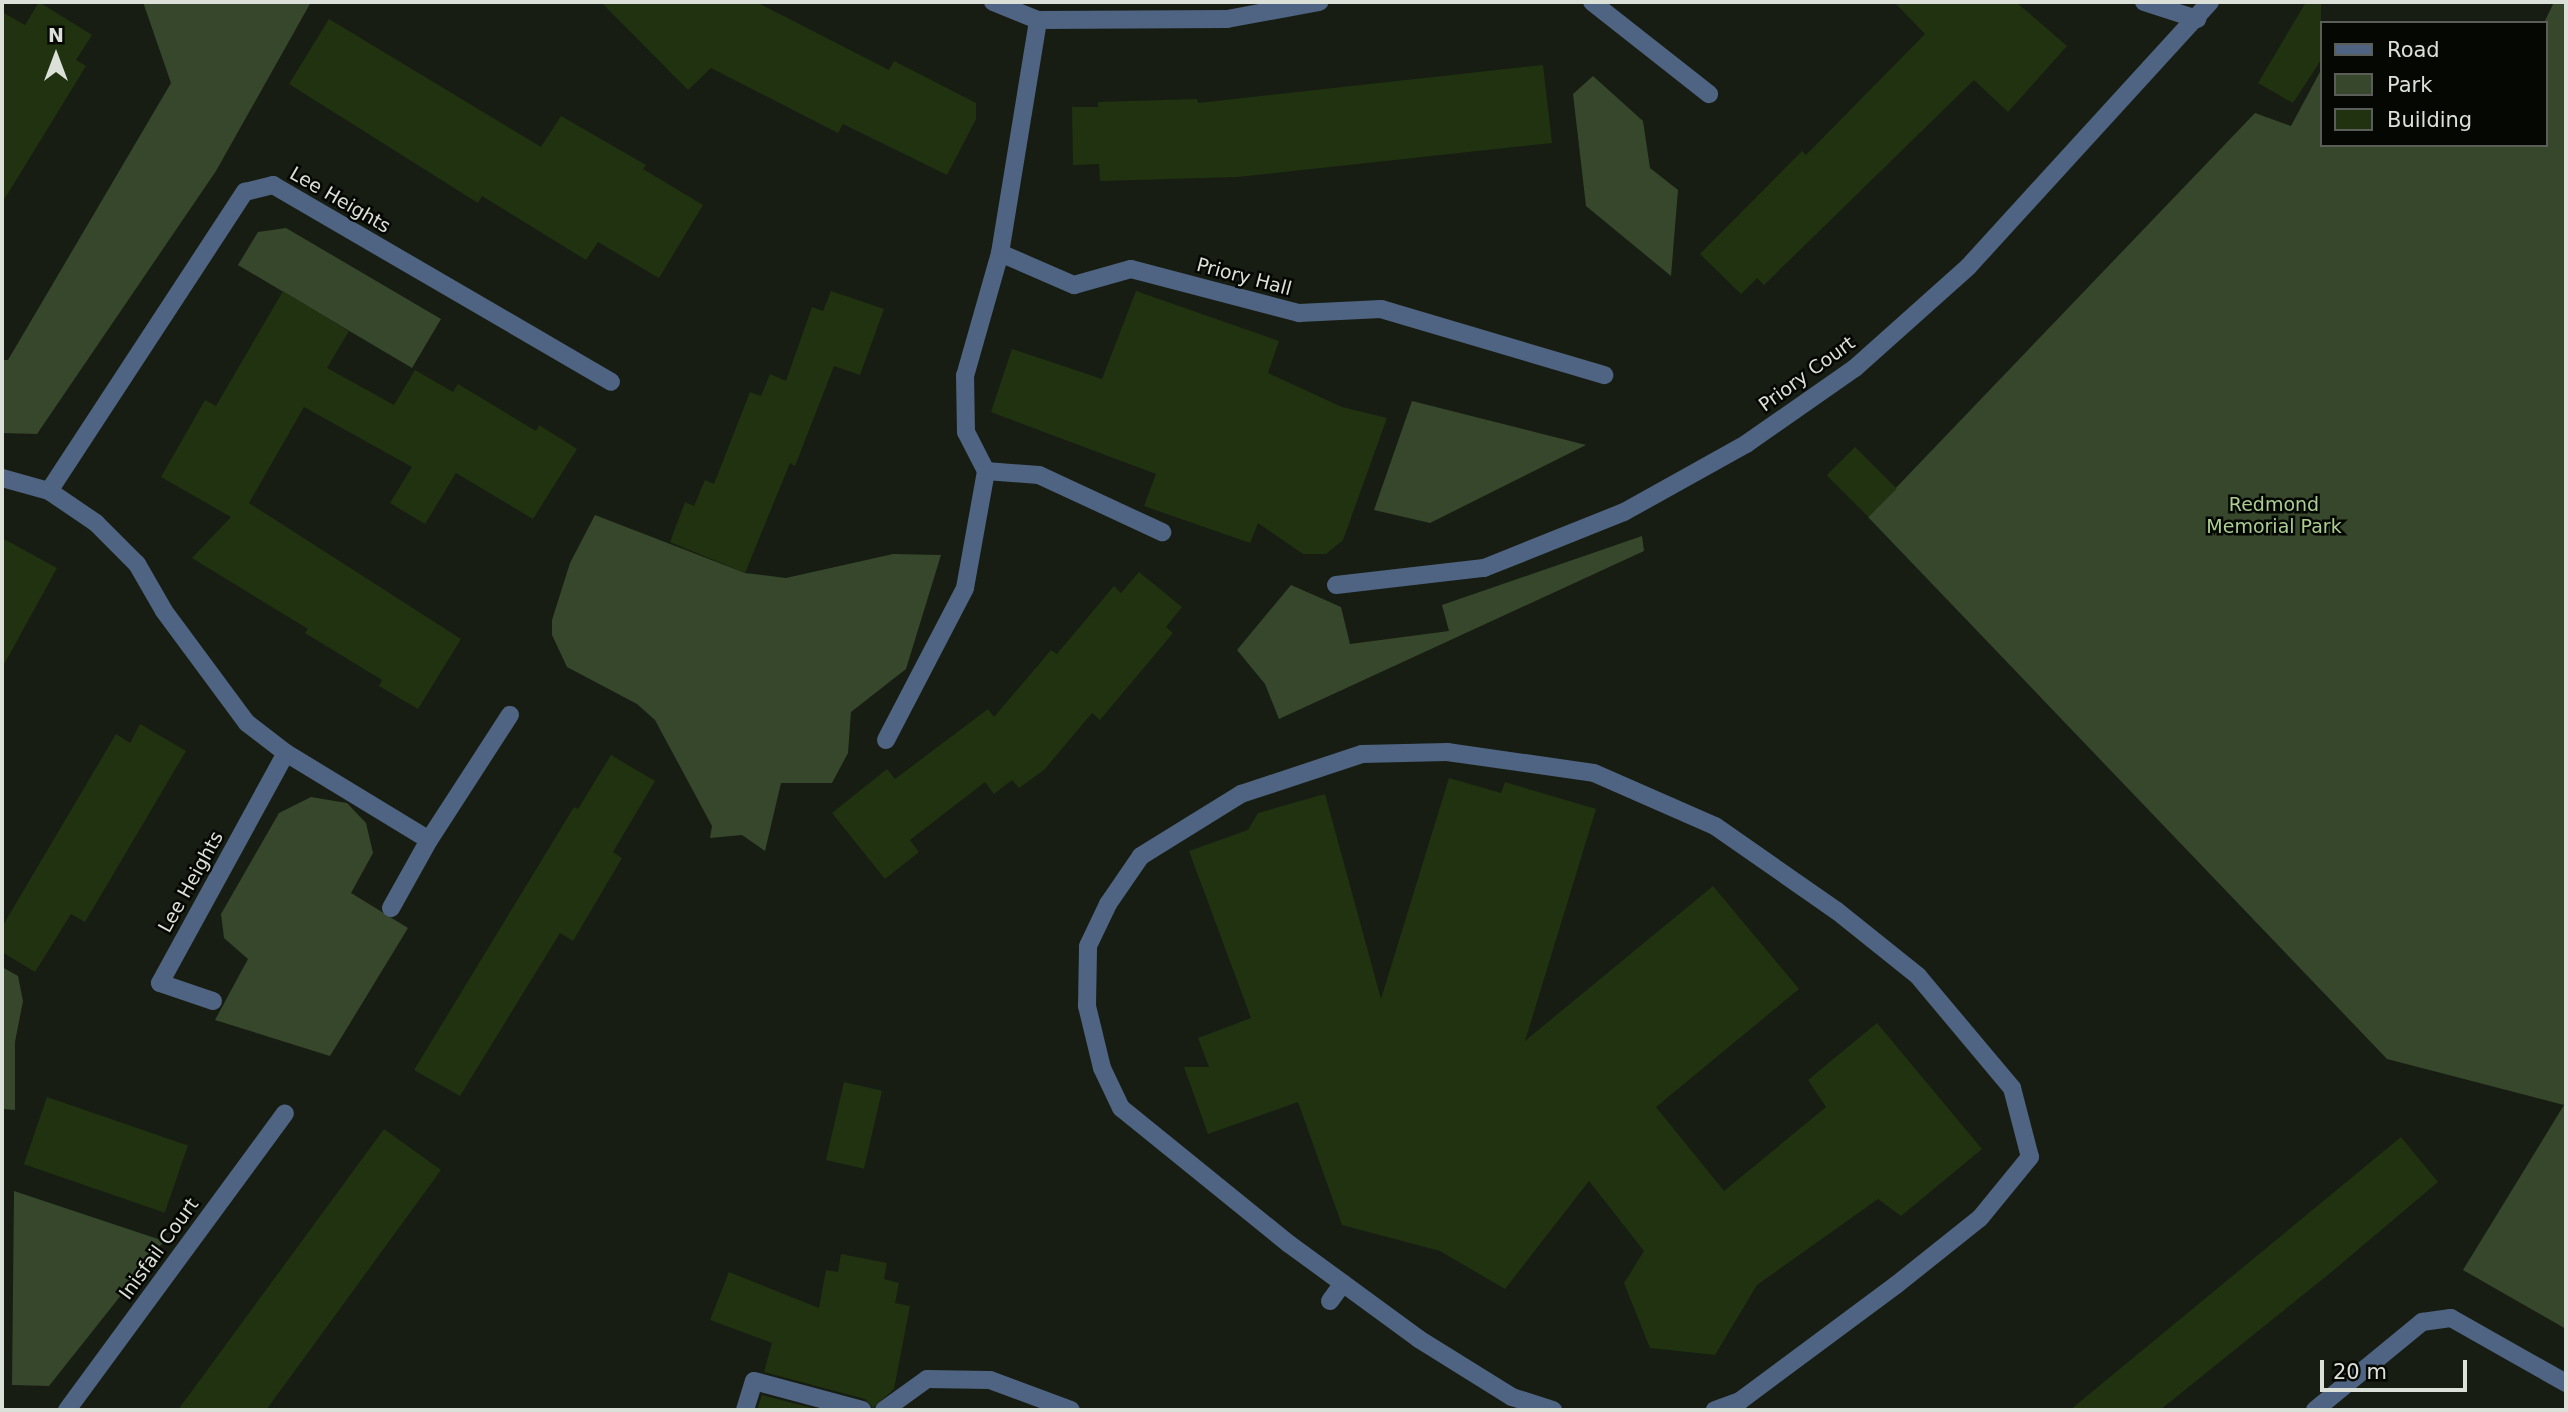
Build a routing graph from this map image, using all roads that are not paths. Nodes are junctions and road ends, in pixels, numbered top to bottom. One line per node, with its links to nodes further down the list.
1 (993, 2): 7 (street)
2 (1319, 2): 7 (street)
3 (1592, 2): 8 (street)
4 (2144, 2): 6 (street)
5 (2210, 2): 6 (street, Priory Court)
6 (2197, 19): 16 (street, Priory Court)
7 (1038, 20): 9 (street)
8 (1709, 94)
9 (1000, 253): 10 (street, Priory Hall); 12 (street)
10 (1604, 375)
11 (611, 382): 14 (street, Lee Heights)
12 (985, 471): 15 (street); 18 (street)
13 (2, 478): 14 (street)
14 (49, 491): 19 (street)
15 (1162, 533)
16 (1336, 585)
17 (510, 715): 20 (street)
18 (886, 740)
19 (286, 753): 20 (street); 22 (street, Lee Heights)
20 (429, 839): 21 (street)
21 (391, 908)
22 (213, 1001)
23 (285, 1113): 28 (street, Inisfail Court)
24 (1343, 1283): 25 (street); 27 (street); 33 (street)
25 (1330, 1301)
26 (2566, 1383): 35 (street)
27 (1743, 1406): 34 (street)
28 (67, 1410)
29 (746, 1410): 30 (street)
30 (862, 1410)
31 (884, 1410): 32 (street)
32 (1071, 1410)
33 (1553, 1410)
34 (1715, 1410)
35 (2315, 1410)

